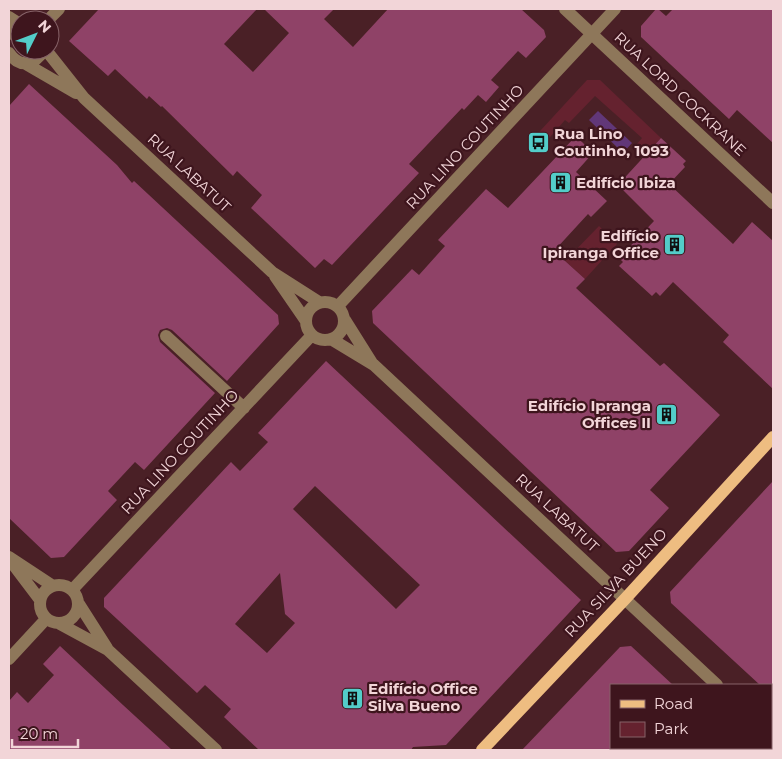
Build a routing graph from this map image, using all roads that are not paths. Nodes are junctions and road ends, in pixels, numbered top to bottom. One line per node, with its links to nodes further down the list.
1 (565, 9): 3 (street, RUA LORD COCKRANE)
2 (615, 9): 3 (street, RUA LINO COUTINHO)
3 (592, 34): 9 (street, RUA LORD COCKRANE); 12 (street, RUA LINO COUTINHO)
4 (14, 60): 7 (street, RUA LABATUT)
5 (36, 60): 7 (street)
6 (53, 60): 8 (street, RUA LABATUT)
7 (26, 64): 8 (street, RUA LABATUT)
8 (84, 98): 10 (street, RUA LABATUT)
9 (773, 203)
10 (272, 272): 11 (street, RUA LABATUT); 14 (street, RUA LABATUT)
11 (319, 302): 12 (street); 14 (street)
12 (338, 306): 13 (street)
13 (345, 320): 17 (street); 18 (street, RUA LABATUT)
14 (306, 322): 15 (street)
15 (312, 335): 17 (street); 19 (street, RUA LINO COUTINHO)
16 (166, 336): 19 (street)
17 (331, 339): 18 (street, RUA LABATUT)
18 (374, 365): 24 (street, RUA LABATUT)
19 (244, 408): 23 (street, RUA LINO COUTINHO)
20 (773, 438): 24 (main road, RUA SILVA BUENO)
21 (9, 558): 22 (street); 25 (street)
22 (53, 586): 23 (street); 25 (street)
23 (72, 590): 26 (street)
24 (625, 598): 31 (street, RUA LABATUT); 33 (main road, RUA SILVA BUENO)
25 (40, 600): 27 (street)
26 (79, 604): 28 (street); 29 (street)
27 (46, 619): 28 (street); 30 (street)
28 (60, 624): 29 (street)
29 (108, 650): 32 (street)
30 (9, 659)
31 (717, 684)
32 (216, 750)
33 (482, 750)

